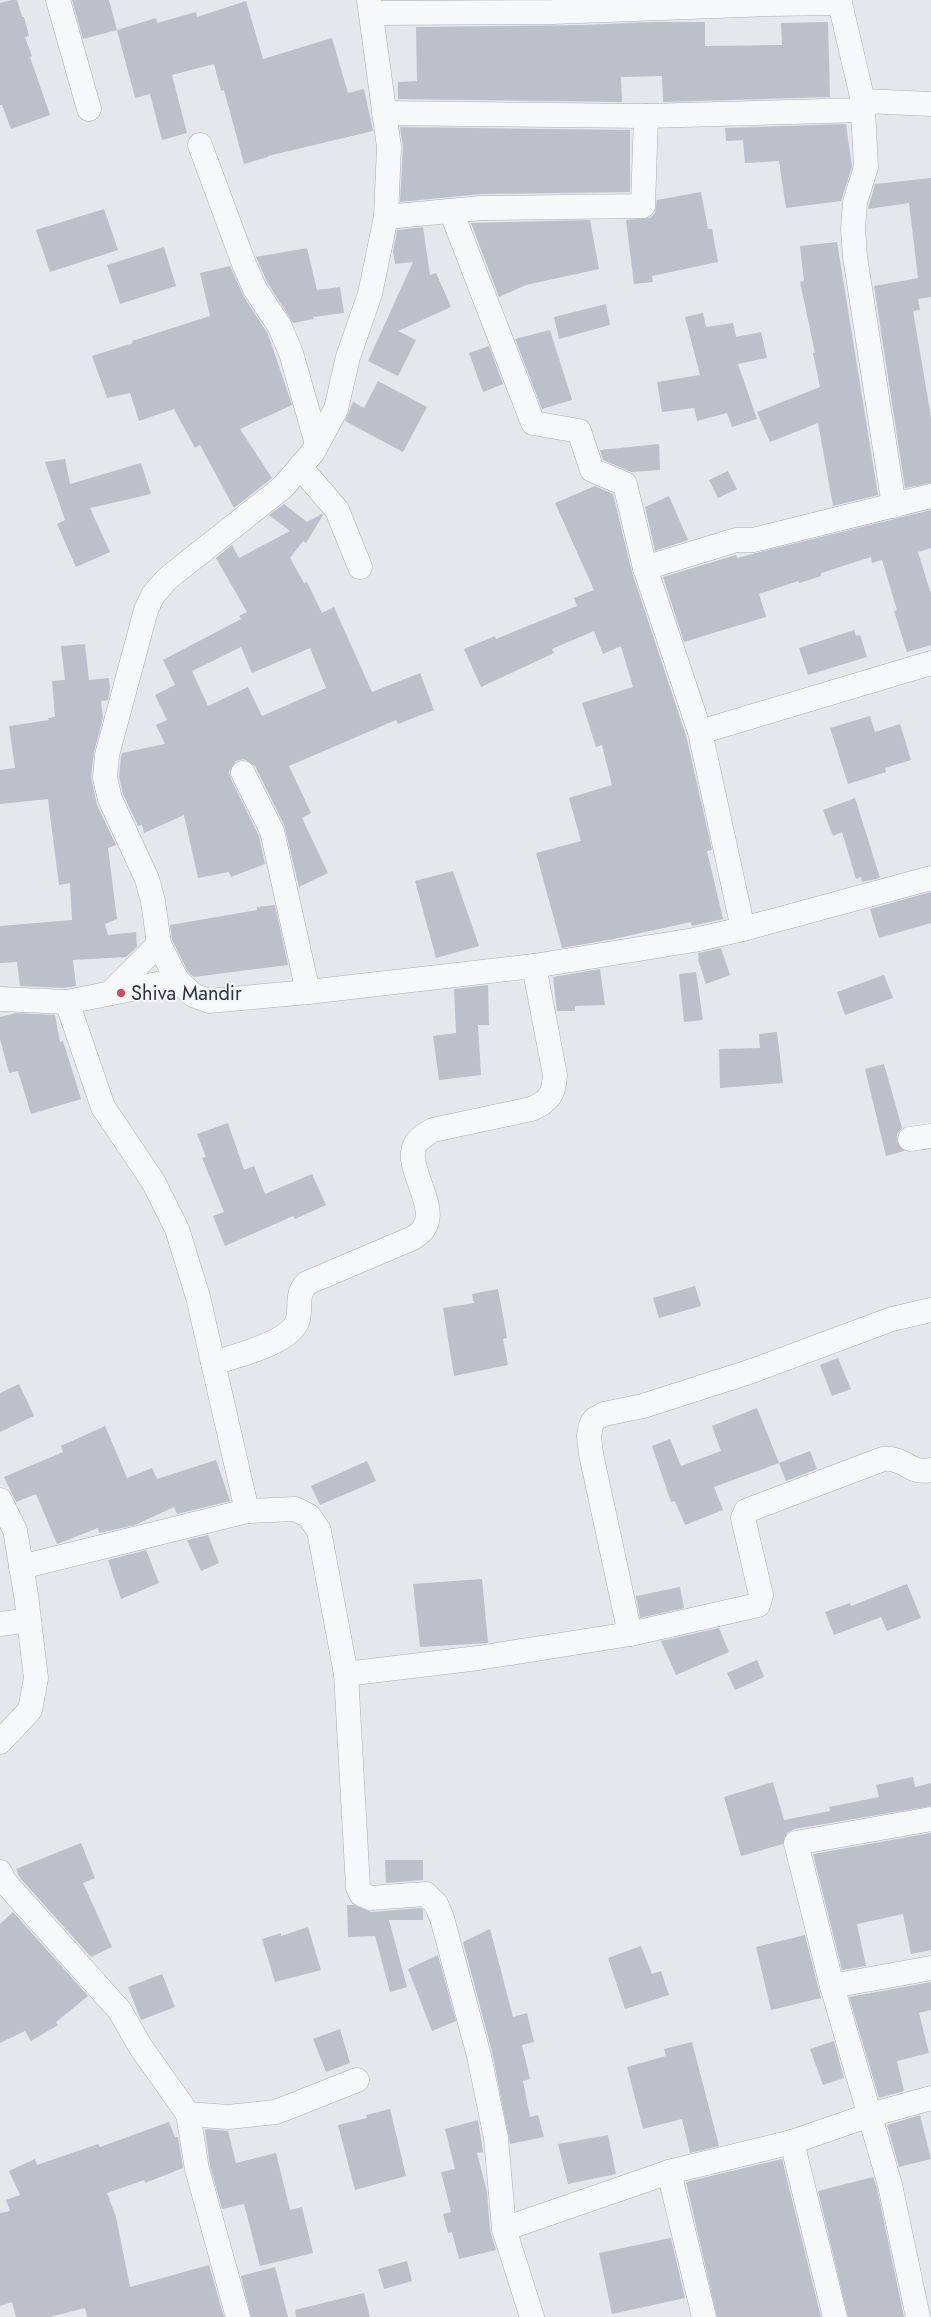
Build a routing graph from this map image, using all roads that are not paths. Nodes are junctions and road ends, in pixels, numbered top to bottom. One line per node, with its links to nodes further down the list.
1 (58, 0): 6 (street)
2 (839, 2): 3 (street); 5 (street)
3 (371, 6): 7 (street)
4 (931, 104): 5 (street)
5 (863, 106): 8 (street); 15 (street)
6 (89, 109)
7 (384, 113): 8 (street); 11 (street)
8 (646, 116): 10 (street)
9 (200, 145): 12 (street)
10 (451, 212): 11 (street); 17 (street)
11 (386, 218): 12 (street)
12 (317, 444): 13 (street)
13 (300, 467): 16 (street); 23 (street)
14 (931, 496): 15 (street)
15 (894, 506): 17 (street)
16 (360, 567)
17 (645, 568): 19 (street)
18 (931, 664): 19 (street)
19 (700, 732): 22 (street)
20 (242, 773): 26 (street)
21 (931, 878): 22 (street)
22 (743, 929): 24 (street)
23 (159, 944): 25 (street); 27 (street)
24 (534, 966): 26 (street); 31 (street)
25 (177, 980): 26 (street); 27 (street)
26 (308, 992)
27 (110, 993): 29 (street)
28 (0, 999): 29 (street)
29 (67, 1002): 31 (street)
30 (931, 1310): 38 (street)
31 (213, 1363): 34 (street)
32 (931, 1470): 38 (street)
33 (0, 1500): 35 (street)
34 (248, 1511): 35 (street); 39 (street)
35 (21, 1567): 36 (street)
36 (29, 1620): 37 (street); 40 (street)
37 (0, 1624)
38 (630, 1634): 39 (street)
39 (346, 1674): 51 (street)
40 (0, 1742)
41 (931, 1819): 44 (street)
42 (0, 1872): 47 (street)
43 (931, 1968): 44 (street)
44 (832, 1986): 48 (street)
45 (357, 2080): 47 (street)
46 (931, 2098): 48 (street)
47 (188, 2114): 52 (street)
48 (870, 2115): 49 (street); 56 (street)
49 (792, 2142): 50 (street); 55 (street)
50 (669, 2172): 51 (street); 54 (street)
51 (504, 2229): 53 (street)
52 (238, 2317)
53 (532, 2317)
54 (704, 2317)
55 (835, 2317)
56 (918, 2317)

